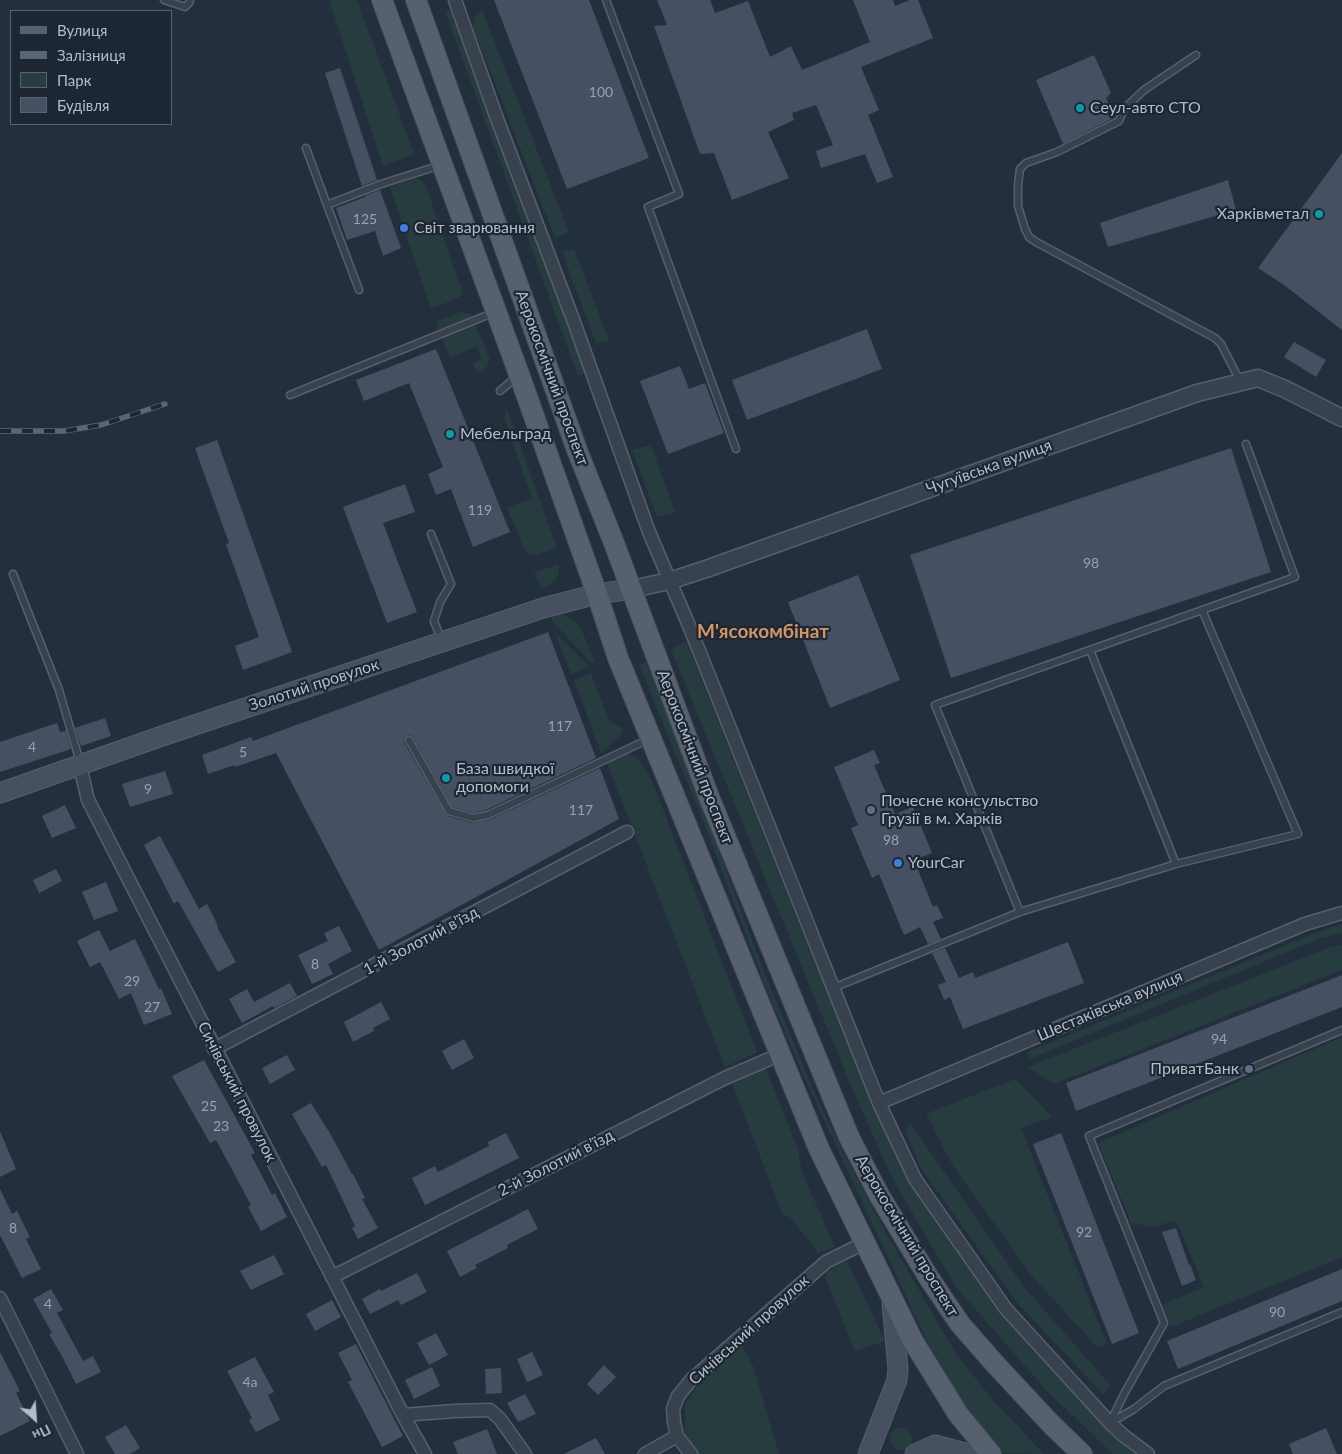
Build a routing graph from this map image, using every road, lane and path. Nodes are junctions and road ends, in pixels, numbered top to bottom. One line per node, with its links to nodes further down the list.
1 (164, 0): 2 (lane)
2 (190, 0)
3 (382, 0): 9 (main road, Аерокосмічний проспект)
4 (416, 0): 23 (main road, Аерокосмічний проспект)
5 (455, 0): 22 (street)
6 (606, 0): 19 (lane)
7 (1196, 54): 14 (lane)
8 (306, 148): 10 (lane)
9 (442, 164): 10 (lane); 12 (main road, Аерокосмічний проспект)
10 (327, 205): 11 (lane)
11 (359, 290)
12 (496, 311): 13 (main road, Аерокосмічний проспект); 16 (lane)
13 (518, 374): 15 (lane); 24 (main road, Аерокосмічний проспект)
14 (1240, 382): 17 (street, Чугуївська вулиця); 22 (street, Чугуївська вулиця)
15 (500, 391)
16 (290, 395)
17 (1342, 418)
18 (1246, 444): 25 (lane)
19 (736, 450)
20 (431, 534): 26 (lane)
21 (13, 574): 30 (lane)
22 (669, 581): 23 (street, Чугуївська вулиця); 36 (street)
23 (632, 589): 24 (main road, Золотий провулок); 58 (main road, Аерокосмічний проспект)
24 (597, 594): 26 (main road, Золотий провулок); 28 (main road, Аерокосмічний проспект)
25 (1202, 610): 27 (lane); 33 (lane)
26 (442, 643): 30 (main road, Золотий провулок)
27 (1090, 650): 33 (lane); 34 (lane)
28 (650, 739): 29 (lane); 39 (main road, Аерокосмічний проспект)
29 (409, 740)
30 (80, 766): 31 (main road, Золотий провулок); 38 (street, Сичівський провулок)
31 (0, 793)
32 (628, 832): 38 (street, 1-й Золотий в’їзд)
33 (1176, 864): 34 (lane)
34 (1020, 912): 36 (lane)
35 (1342, 913): 40 (street, Шестаківська вулиця)
36 (833, 988): 40 (street)
37 (1342, 1030): 47 (lane)
38 (214, 1049): 42 (street, Сичівський провулок)
39 (781, 1054): 41 (main road, Аерокосмічний проспект); 42 (street, 2-й Золотий в’їзд)
40 (879, 1103): 47 (street)
41 (864, 1243): 43 (main road, Аерокосмічний проспект); 48 (street, Сичівський провулок)
42 (332, 1277): 46 (street, Сичівський провулок)
43 (892, 1296): 54 (main road); 57 (main road, Аерокосмічний проспект)
44 (0, 1298): 49 (street)
45 (1342, 1312): 47 (lane)
46 (403, 1415): 50 (street, Сичівський провулок); 51 (street)
47 (1110, 1423): 59 (street)
48 (677, 1436): 52 (street); 53 (street)
49 (77, 1454)
50 (425, 1454)
51 (525, 1454)
52 (645, 1454)
53 (691, 1454)
54 (868, 1454)
55 (915, 1454): 56 (main road)
56 (969, 1454)
57 (991, 1454)
58 (1082, 1454)
59 (1148, 1454)

